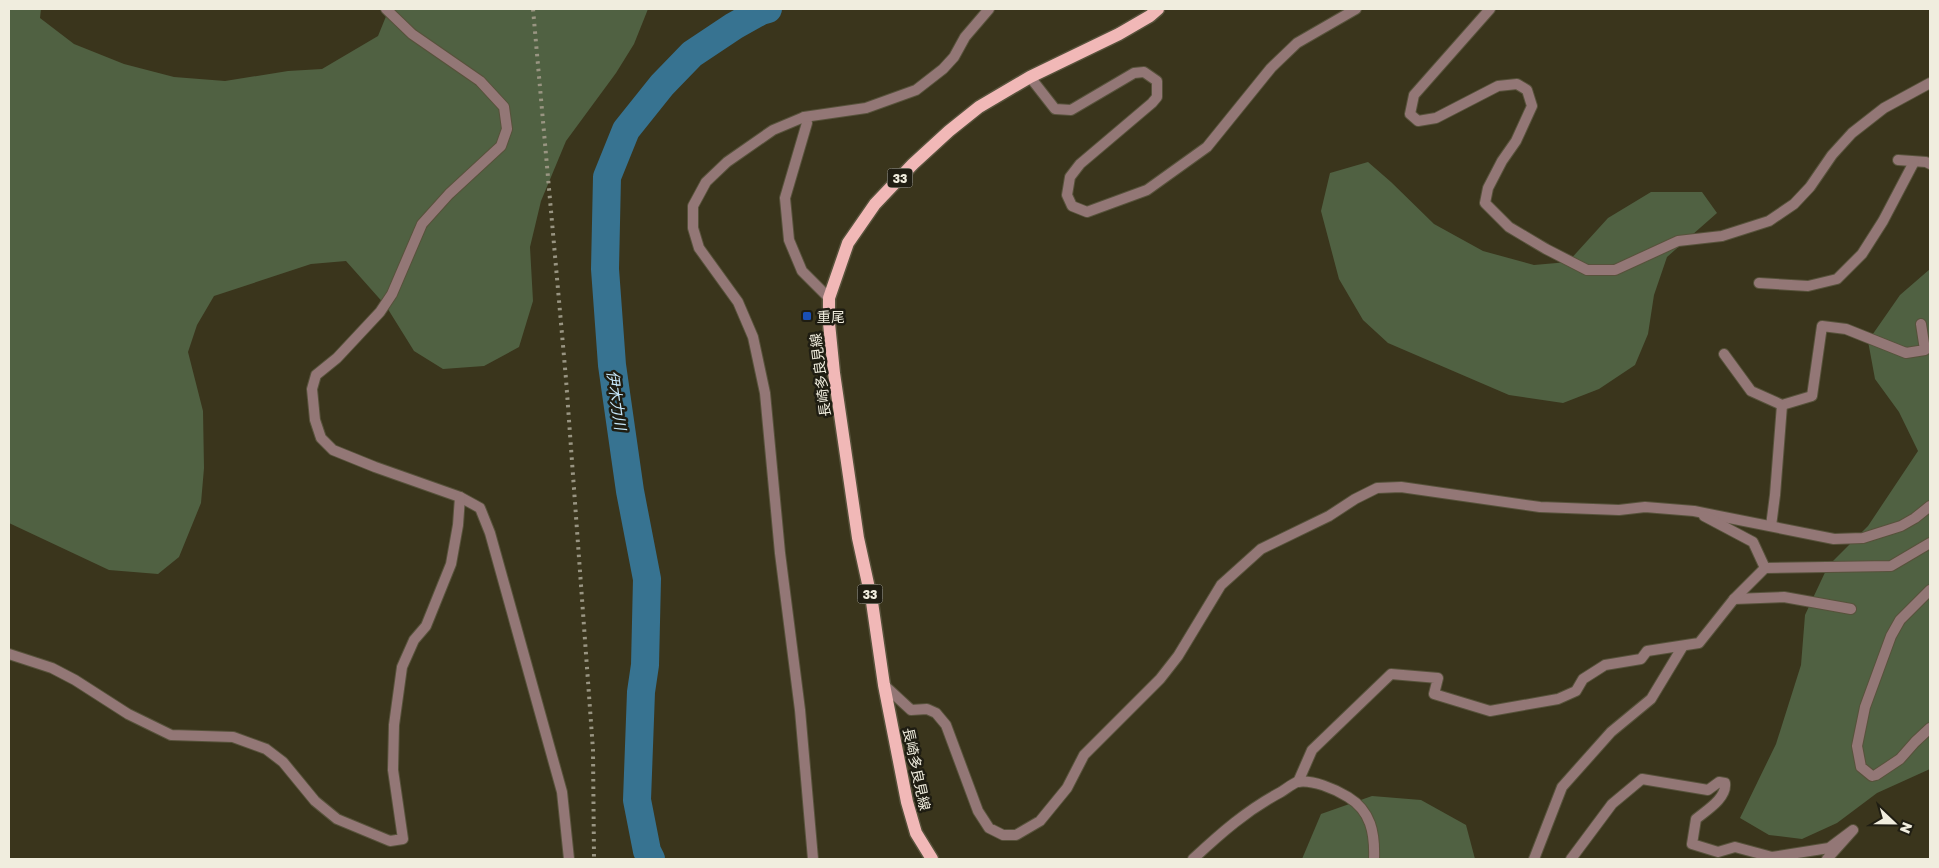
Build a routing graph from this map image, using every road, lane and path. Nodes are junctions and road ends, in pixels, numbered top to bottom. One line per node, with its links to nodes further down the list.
1 (386, 9): 17 (street)
2 (990, 9): 8 (street)
3 (1158, 9): 6 (main road, 長崎多良見線 / 33)
4 (1356, 9): 6 (street)
5 (1490, 9): 7 (street)
6 (1030, 77): 13 (main road, 長崎多良見線 / 33)
7 (1930, 83)
8 (804, 117): 13 (street); 32 (street)
9 (1898, 160): 10 (street)
10 (1914, 162): 11 (street); 12 (street)
11 (1930, 164)
12 (1759, 283)
13 (829, 298): 28 (main road, 長崎多良見線 / 33)
14 (1921, 324): 16 (street)
15 (1724, 354): 16 (street)
16 (1782, 405): 20 (street)
17 (460, 497): 27 (street); 31 (street)
18 (1930, 506): 20 (street)
19 (1694, 511): 20 (street); 22 (street); 28 (street)
20 (1771, 526)
21 (1930, 543): 22 (street)
22 (1765, 568): 24 (street)
23 (1930, 590): 29 (street)
24 (1734, 599): 25 (street); 26 (street)
25 (1851, 609)
26 (1683, 646): 30 (street); 36 (street)
27 (9, 654)
28 (884, 685): 33 (main road, 長崎多良見線 / 33)
29 (1930, 728)
30 (1298, 782): 34 (street); 35 (street)
31 (569, 859)
32 (813, 859)
33 (932, 859)
34 (1194, 859)
35 (1374, 859)
36 (1534, 859)
37 (1571, 859): 38 (street)
38 (1827, 859)

